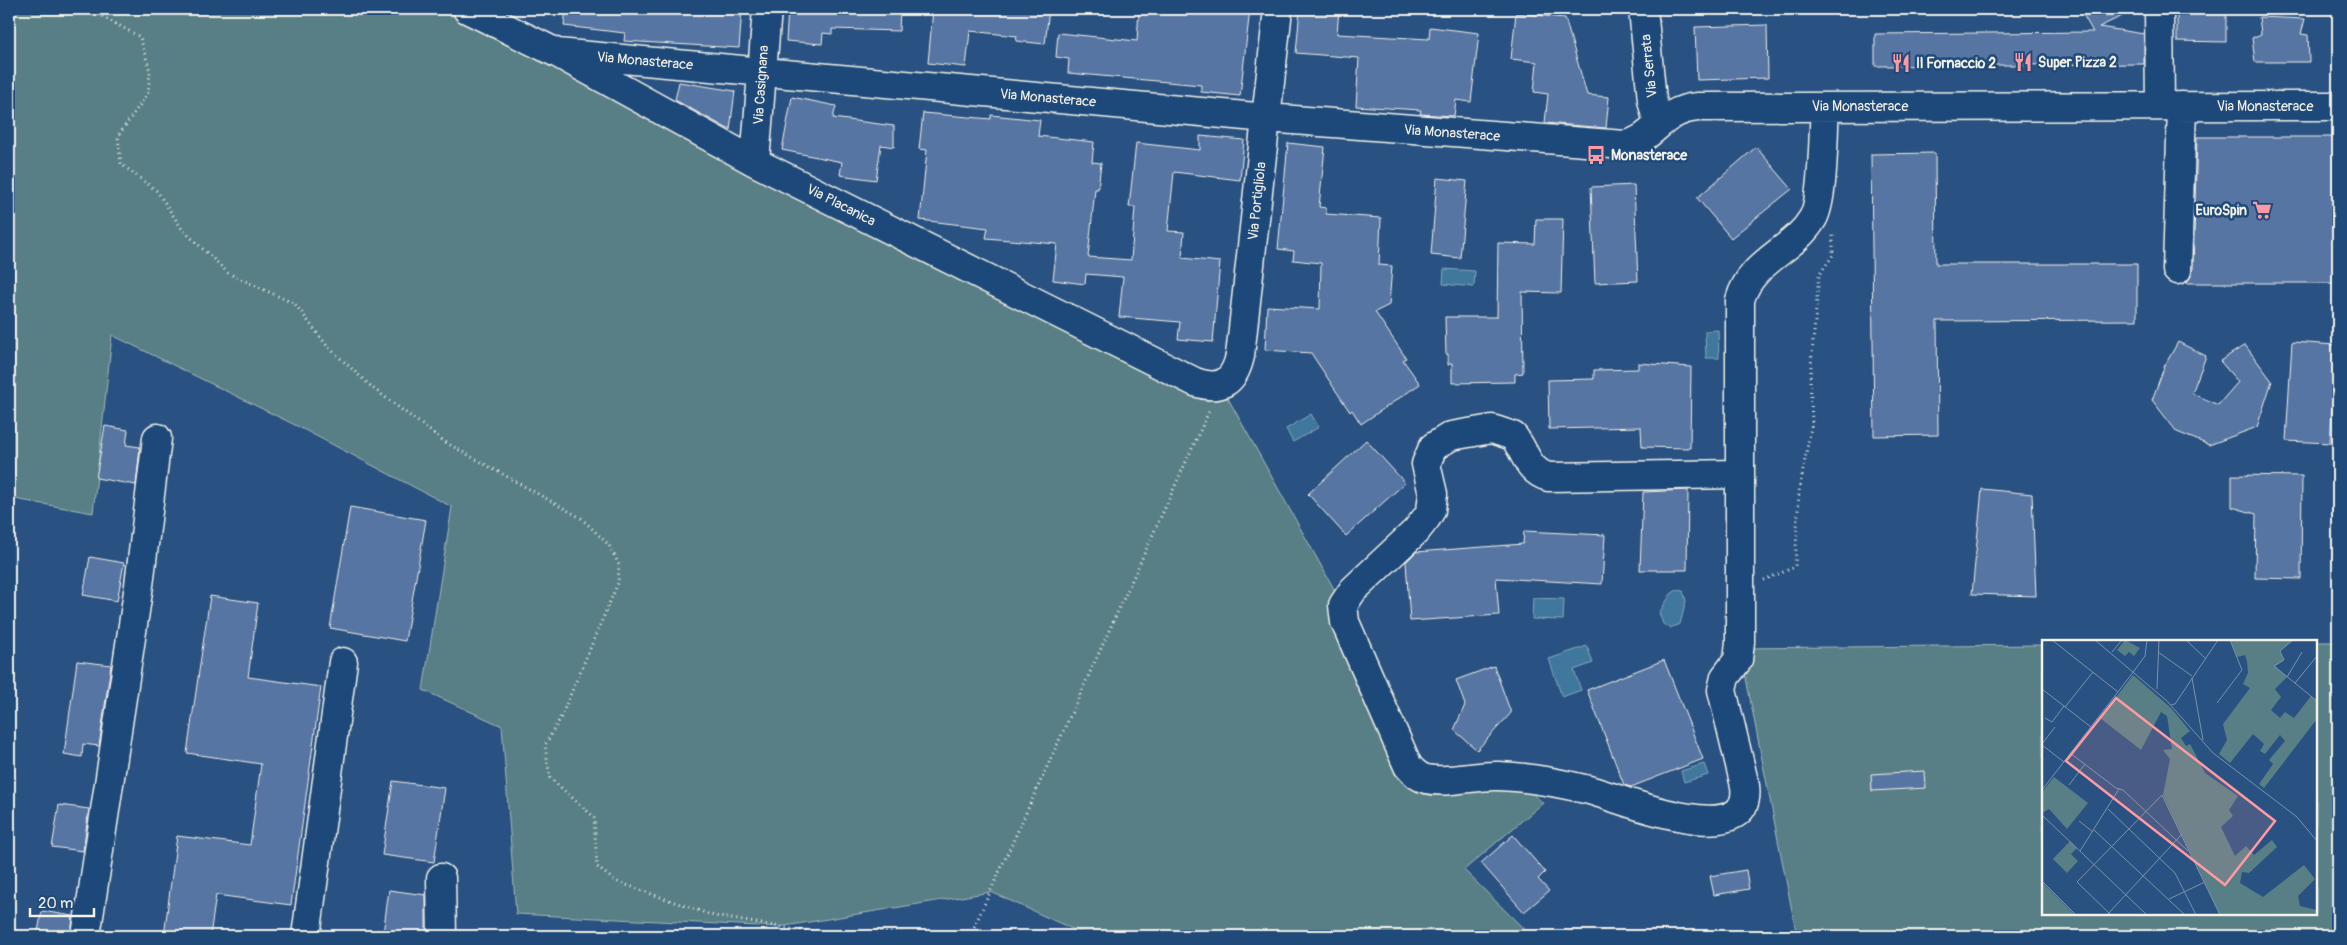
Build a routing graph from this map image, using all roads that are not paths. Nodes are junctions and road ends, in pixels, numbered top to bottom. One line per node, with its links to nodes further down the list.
1 (467, 9): 6 (street, Via Placanica)
2 (767, 9): 7 (street, Via Casignana)
3 (1278, 9): 11 (street, Via Portigliola)
4 (1642, 9): 12 (street, Via Serrata)
5 (2159, 9): 8 (street)
6 (557, 53): 7 (street, Via Monasterace); 13 (street, Via Placanica)
7 (761, 72): 11 (street, Via Monasterace); 13 (street, Via Casignana)
8 (2171, 105): 9 (street, Via Monasterace); 10 (street, Via Monasterace); 14 (street)
9 (2338, 106)
10 (1825, 107): 12 (street, Via Monasterace); 17 (street)
11 (1267, 118): 12 (street, Via Monasterace); 15 (street, Via Portigliola)
12 (1658, 124)
13 (755, 162): 15 (street, Via Placanica)
14 (2177, 270)
15 (1220, 384)
16 (157, 438): 20 (street)
17 (1740, 474): 17 (street)
18 (343, 662): 21 (street)
19 (441, 878): 22 (street)
20 (86, 936)
21 (306, 936)
22 (442, 936)

